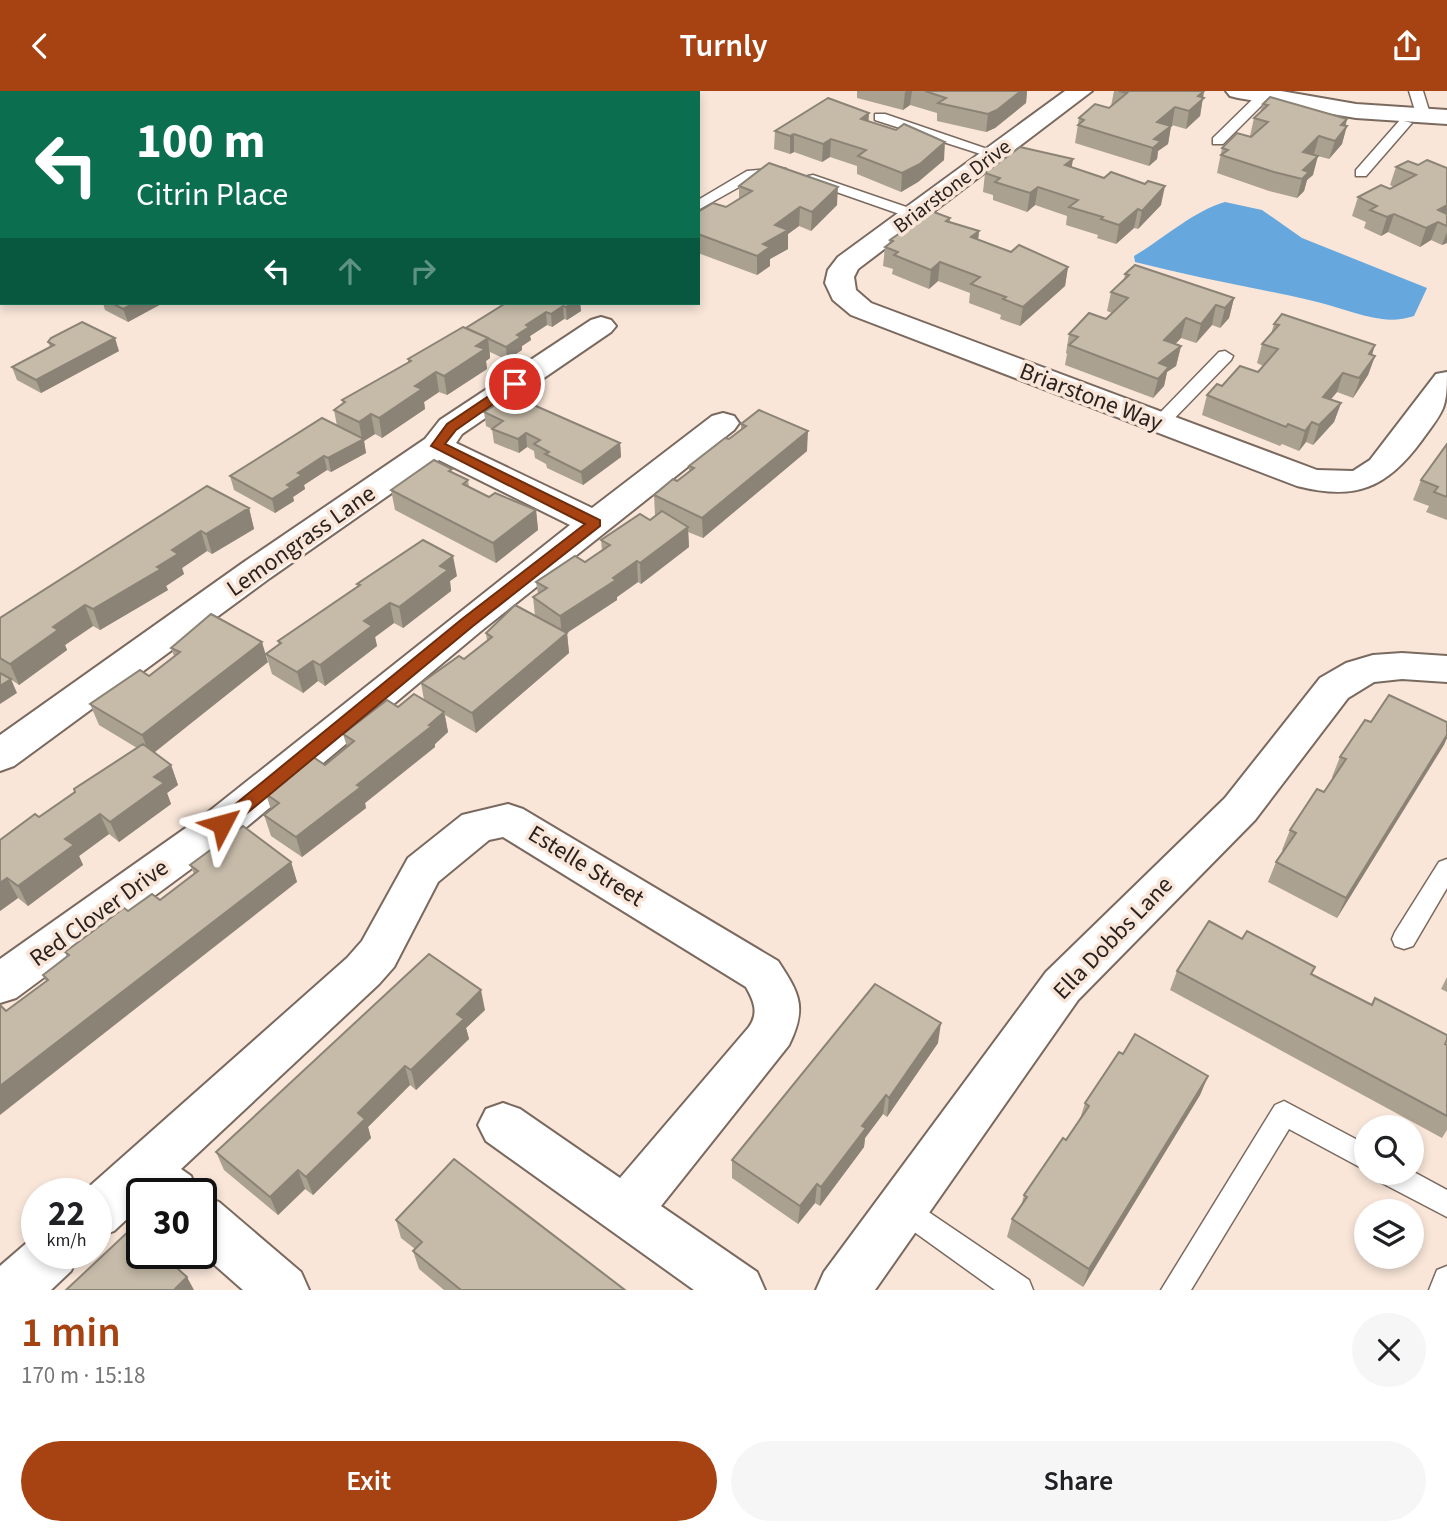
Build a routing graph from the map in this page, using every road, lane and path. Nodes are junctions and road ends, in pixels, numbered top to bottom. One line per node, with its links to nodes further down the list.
1 (1080, 91): 8 (street, Briarstone Drive)
2 (1416, 91): 5 (lane)
3 (1250, 93): 5 (street); 7 (lane)
4 (880, 117): 8 (lane)
5 (1425, 119): 6 (street); 9 (lane)
6 (1447, 138)
7 (1217, 141)
8 (995, 154): 11 (street, Briarstone Drive)
9 (1360, 173)
10 (700, 206): 11 (lane)
11 (913, 215): 12 (street, Briarstone Drive)
12 (839, 288): 17 (street, Briarstone Way)
13 (601, 326): 18 (street, Lemongrass Lane)
14 (1225, 356): 17 (lane)
15 (1447, 381): 17 (street, Briarstone Way)
16 (723, 423): 19 (street, Red Clover Drive)
17 (1160, 423)
18 (438, 446): 19 (street); 21 (street, Lemongrass Lane)
19 (595, 523): 24 (street, Red Clover Drive)
20 (1447, 669): 30 (street, Ella Dobbs Lane)
21 (0, 756)
22 (1446, 871): 23 (lane)
23 (1404, 939)
24 (0, 984)
25 (503, 1125): 31 (street)
26 (1354, 1152): 40 (lane)
27 (163, 1178): 31 (street, Estelle Street)
28 (1413, 1185): 29 (lane)
29 (1447, 1204)
30 (902, 1207): 38 (street, Ella Dobbs Lane); 39 (lane)
31 (625, 1211): 37 (street)
32 (217, 1233): 36 (street)
33 (35, 1269): 35 (street)
34 (1447, 1280): 41 (lane)
35 (12, 1290)
36 (282, 1290)
37 (738, 1290)
38 (843, 1290)
39 (1019, 1290)
40 (1175, 1290)
41 (1443, 1290)

